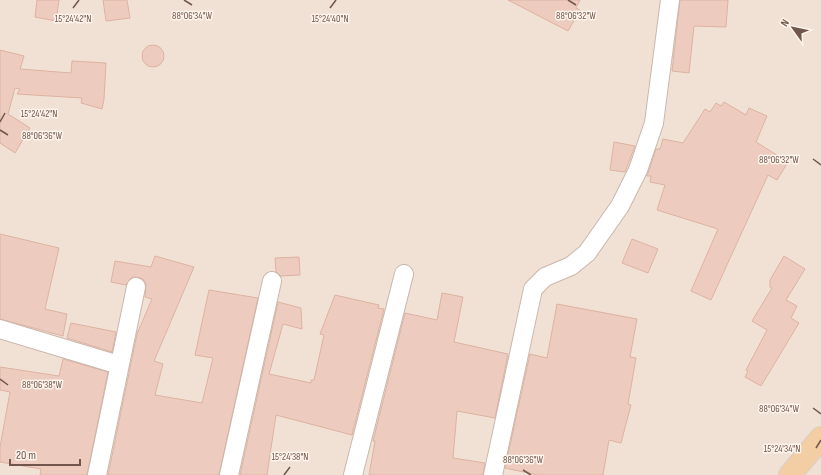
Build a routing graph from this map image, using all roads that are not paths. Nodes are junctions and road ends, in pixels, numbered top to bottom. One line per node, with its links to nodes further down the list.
1 (670, 0): 11 (street)
2 (404, 274): 10 (street)
3 (272, 281): 9 (street)
4 (136, 287): 6 (street)
5 (0, 329): 6 (street)
6 (119, 365): 8 (street)
7 (821, 438): 12 (main road)
8 (97, 475)
9 (229, 475)
10 (353, 475)
11 (493, 475)
12 (790, 475)

